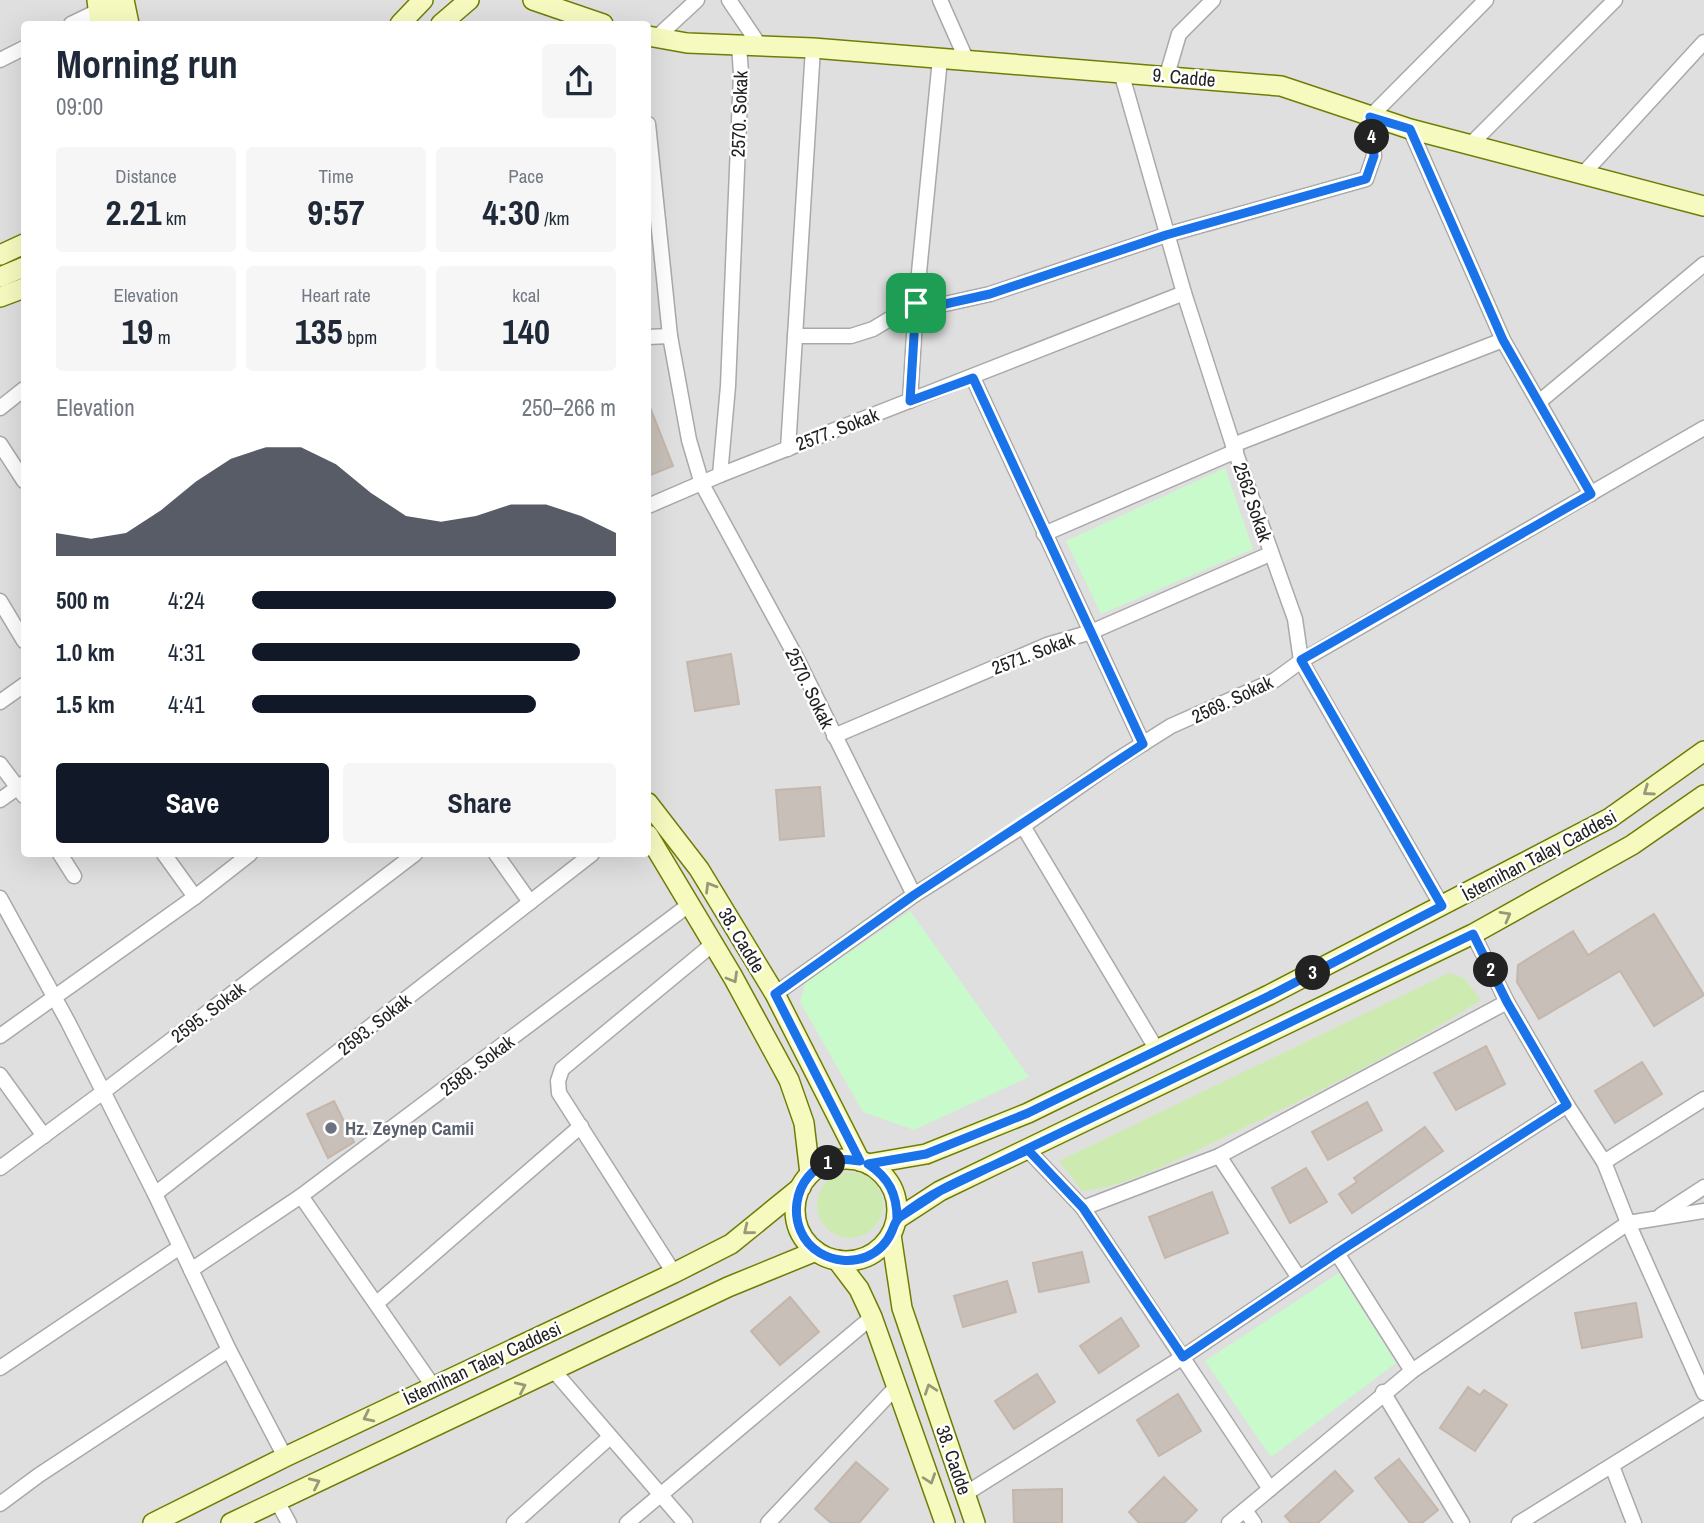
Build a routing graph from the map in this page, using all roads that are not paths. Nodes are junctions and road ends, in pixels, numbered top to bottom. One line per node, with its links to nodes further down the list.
1 (124, 0): 13 (street)
2 (424, 0): 14 (street)
3 (533, 0): 16 (street)
4 (697, 0): 17 (street)
5 (729, 0): 20 (street)
6 (940, 0): 25 (street)
7 (1213, 0): 27 (street)
8 (1486, 0): 28 (street)
9 (1615, 0): 30 (street)
10 (100, 9): 12 (street)
11 (464, 10): 15 (street)
12 (77, 21)
13 (128, 21)
14 (403, 21)
15 (446, 21)
16 (594, 21)
17 (652, 37): 19 (street, 9. Cadde)
18 (1704, 41): 32 (street)
19 (739, 46): 20 (street, 9. Cadde); 57 (street, 2570. Sokak)
20 (760, 46): 21 (street, 9. Cadde)
21 (813, 48): 23 (street, 9. Cadde); 45 (street)
22 (21, 50): 24 (street)
23 (940, 59): 25 (street, 9. Cadde); 43 (street)
24 (0, 60)
25 (967, 61): 26 (street, 9. Cadde)
26 (1121, 72): 27 (street, 9. Cadde); 34 (street, 2562 Sokak)
27 (1167, 75): 28 (street, 9. Cadde)
28 (1370, 117): 29 (street, 9. Cadde); 34 (street)
29 (1410, 129): 30 (street, 9. Cadde); 47 (street)
30 (1470, 145): 32 (street, 9. Cadde)
31 (651, 153): 44 (street, 2570. Sokak)
32 (1582, 175): 33 (street, 9. Cadde)
33 (1704, 206)
34 (1166, 235): 41 (street, 2562 Sokak); 43 (street)
35 (21, 245): 36 (street)
36 (0, 255)
37 (1704, 264): 51 (street)
38 (21, 268): 39 (street)
39 (0, 277)
40 (21, 289): 42 (street)
41 (1184, 293): 48 (street, 2577. Sokak); 55 (street, 2562 Sokak)
42 (0, 297)
43 (916, 303): 45 (street); 50 (street)
44 (670, 336): 46 (street); 59 (street, 2570. Sokak)
45 (795, 336): 56 (street)
46 (651, 337)
47 (1503, 340): 51 (street); 55 (street)
48 (973, 378): 50 (street, 2577. Sokak); 62 (street)
49 (21, 391): 52 (street)
50 (910, 401): 56 (street, 2577. Sokak)
51 (1539, 402): 60 (street)
52 (0, 408)
53 (1704, 428): 60 (street, 2569. Sokak)
54 (0, 444): 58 (street)
55 (1234, 448): 62 (street); 63 (street, 2562 Sokak)
56 (788, 449): 57 (street, 2577. Sokak)
57 (720, 475): 59 (street, 2577. Sokak)
58 (21, 476)
59 (702, 484): 61 (street, 2577. Sokak); 70 (street, 2570. Sokak)
60 (1591, 494): 67 (street, 2569. Sokak)
61 (651, 505)
62 (1044, 534): 65 (street)
63 (1270, 554): 65 (street, 2571. Sokak); 67 (street, 2562 Sokak)
64 (0, 601): 66 (street)
65 (1091, 632): 70 (street, 2571. Sokak); 71 (street)
66 (21, 636)
67 (1301, 660): 71 (street, 2569. Sokak); 93 (street, 2562 Sokak)
68 (21, 687): 69 (street)
69 (0, 702)
70 (834, 736): 88 (street, 2570. Sokak)
71 (1143, 744): 79 (street, 2569. Sokak)
72 (1704, 751): 93 (street, İstemihan Talay Caddesi, one-way to 93)
73 (0, 764): 74 (street)
74 (21, 786)
75 (21, 789): 77 (street)
76 (1704, 795): 94 (street, İstemihan Talay Caddesi, one-way to 76)
77 (0, 800)
78 (651, 807): 96 (street, 38. Cadde, one-way to 78)
79 (1023, 825): 88 (street, 2569. Sokak); 100 (street)
80 (651, 840): 92 (street, 38. Cadde)
81 (63, 857): 87 (street)
82 (166, 857): 89 (street)
83 (246, 857): 89 (street)
84 (411, 857): 102 (street, 2595. Sokak)
85 (498, 857): 91 (street)
86 (588, 857): 91 (street, 2593. Sokak)
87 (74, 876)
88 (914, 895): 96 (street, 2569. Sokak)
89 (195, 897): 97 (street)
90 (0, 898): 97 (street)
91 (530, 902): 114 (street, 2593. Sokak)
92 (690, 904): 95 (street, 38. Cadde); 115 (street, 2589. Sokak)
93 (1442, 906): 100 (street, İstemihan Talay Caddesi)
94 (1473, 934): 98 (street); 107 (street, İstemihan Talay Caddesi)
95 (713, 944): 105 (street); 112 (street, 38. Cadde, one-way to 112)
96 (775, 994): 110 (street, 38. Cadde)
97 (55, 998): 99 (street); 102 (street)
98 (1507, 1002): 104 (street); 108 (street)
99 (0, 1036)
100 (1157, 1050): 110 (street, İstemihan Talay Caddesi)
101 (0, 1075): 106 (street)
102 (103, 1092): 106 (street, 2595. Sokak); 114 (street)
103 (1704, 1099): 109 (street)
104 (1567, 1105): 109 (street); 123 (street)
105 (582, 1126): 126 (street); 128 (street)
106 (44, 1136): 111 (street, 2595. Sokak)
107 (1028, 1150): 116 (street); 120 (street, İstemihan Talay Caddesi)
108 (1219, 1156): 116 (street); 127 (street)
109 (1604, 1162): 119 (street)
110 (864, 1163): 112 (street); 120 (street)
111 (0, 1168)
112 (805, 1181): 122 (street); 126 (street, İstemihan Talay Caddesi, one-way to 126)
113 (1704, 1187): 118 (street)
114 (155, 1194): 121 (street)
115 (301, 1196): 125 (street, 2589. Sokak); 128 (street)
116 (1083, 1208): 131 (street)
117 (1704, 1211): 118 (street)
118 (1657, 1218): 119 (street)
119 (1629, 1223): 134 (street); 138 (street)
120 (894, 1227): 124 (street); 145 (street, 38. Cadde, one-way to 120)
121 (180, 1247): 125 (street); 132 (street)
122 (816, 1251): 124 (street); 133 (street, İstemihan Talay Caddesi)
123 (1337, 1253): 127 (street); 134 (street)
124 (836, 1260): 129 (street, 38. Cadde)
125 (191, 1270): 130 (street)
126 (674, 1273): 136 (street, İstemihan Talay Caddesi)
127 (1299, 1278): 131 (street)
128 (377, 1303): 136 (street)
129 (872, 1317): 135 (street, 38. Cadde); 144 (street)
130 (229, 1350): 141 (street); 147 (street)
131 (1183, 1357): 143 (street); 145 (street)
132 (0, 1368)
133 (554, 1371): 140 (street); 146 (street, İstemihan Talay Caddesi, one-way to 133)
134 (1412, 1371): 137 (street)
135 (897, 1385): 155 (street); 156 (street, 38. Cadde, one-way to 156)
136 (433, 1386): 141 (street, İstemihan Talay Caddesi, one-way to 141)
137 (1383, 1392): 143 (street); 160 (street)
138 (1704, 1393)
139 (1704, 1408): 142 (street)
140 (610, 1437): 144 (street); 152 (street)
141 (285, 1457): 149 (street, İstemihan Talay Caddesi)
142 (1612, 1466): 161 (street); 162 (street)
143 (1270, 1489): 148 (street)
144 (660, 1494): 153 (street); 154 (street)
145 (965, 1494): 157 (street, 38. Cadde)
146 (277, 1501): 150 (street, İstemihan Talay Caddesi); 151 (street)
147 (0, 1504)
148 (1245, 1510): 158 (street); 159 (street)
149 (153, 1523)
150 (231, 1523)
151 (289, 1523)
152 (514, 1523)
153 (627, 1523)
154 (685, 1523)
155 (768, 1523)
156 (946, 1523)
157 (975, 1523)
158 (1228, 1523)
159 (1254, 1523)
160 (1462, 1523)
161 (1519, 1523)
162 (1633, 1523)

